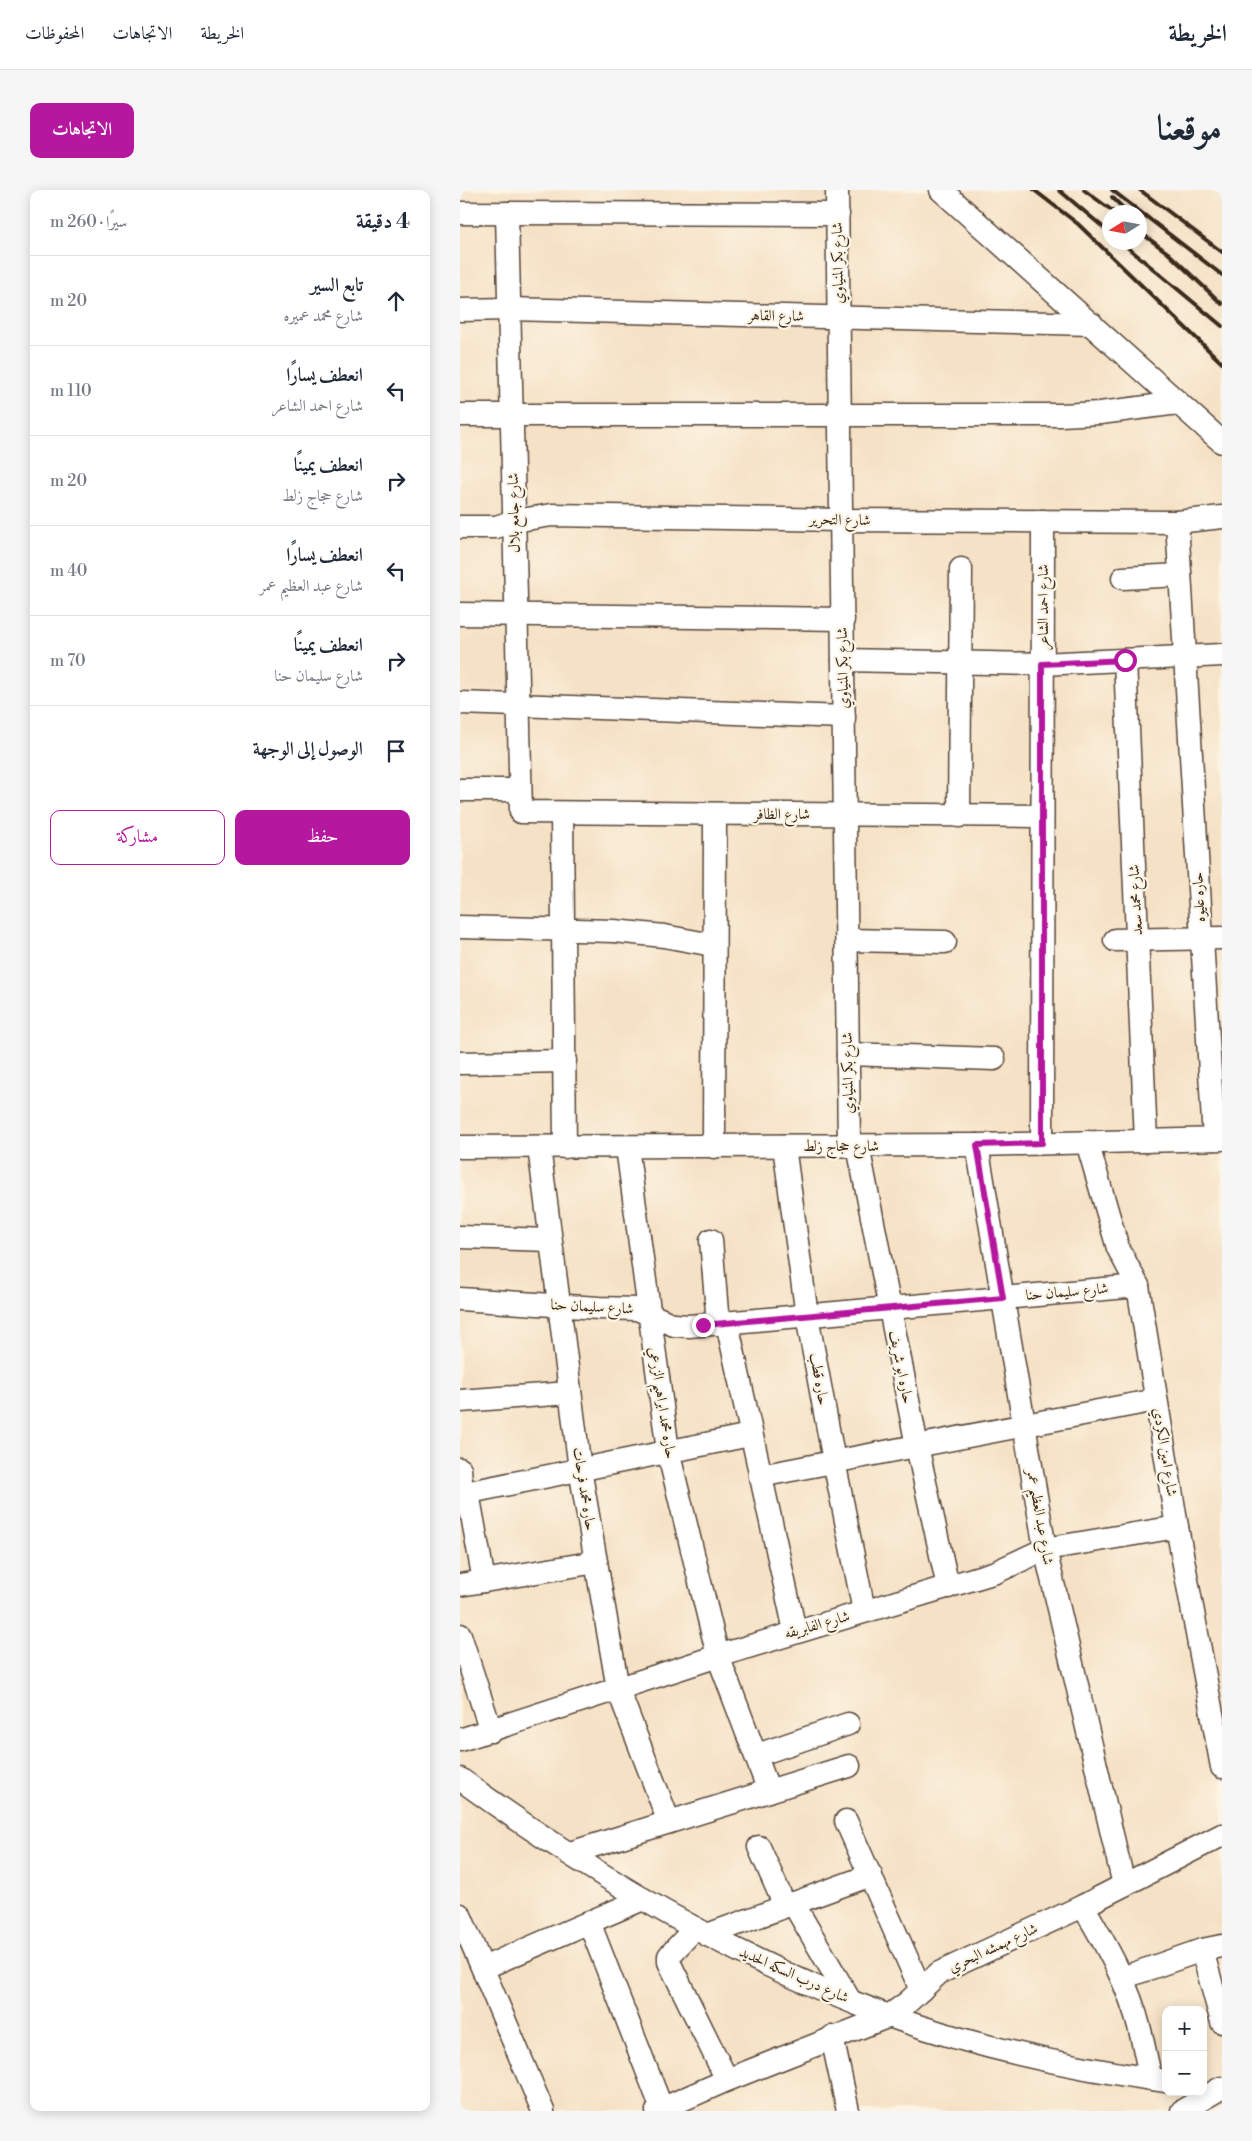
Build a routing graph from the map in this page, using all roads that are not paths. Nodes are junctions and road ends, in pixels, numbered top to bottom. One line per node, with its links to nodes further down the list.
1 (837, 190): 5 (street, شارع بكر المنياوي)
2 (941, 190): 9 (street)
3 (460, 213): 4 (street)
4 (507, 213): 5 (street); 6 (street, شارع جامع بلال)
5 (838, 214): 8 (street, شارع بكر المنياوي)
6 (509, 309): 7 (street, شارع القاهر); 8 (street, شارع القاهر); 11 (street, شارع جامع بلال)
7 (460, 310)
8 (839, 318): 9 (street, شارع القاهر); 12 (street, شارع بكر المنياوي)
9 (1092, 324): 10 (street)
10 (1178, 403): 12 (street); 14 (street)
11 (512, 415): 12 (street); 13 (street); 17 (street, شارع جامع بلال)
12 (840, 415): 16 (street, شارع بكر المنياوي)
13 (460, 416)
14 (1222, 442)
15 (1222, 517): 19 (street, شارع التحرير)
16 (841, 520): 17 (street, شارع التحرير); 18 (street, شارع التحرير); 26 (street, شارع بكر المنياوي)
17 (514, 521): 20 (street, شارع التحرير); 25 (street, شارع جامع بلال)
18 (1043, 521): 19 (street, شارع التحرير); 32 (street, شارع احمد الشاعر)
19 (1177, 522): 22 (street, حاره عليوه)
20 (460, 526)
21 (961, 569): 31 (street)
22 (1180, 575): 23 (street); 28 (street, حاره عليوه)
23 (1123, 578)
24 (460, 614): 25 (street)
25 (516, 616): 26 (street); 34 (street, شارع جامع بلال)
26 (842, 619): 29 (street, شارع بكر المنياوي)
27 (1222, 655): 28 (street)
28 (1186, 656): 30 (street); 46 (street, حاره عليوه)
29 (843, 660): 31 (street); 35 (street, شارع بكر المنياوي)
30 (1125, 660): 32 (street); 49 (street, شارع محمد سعد)
31 (960, 662): 32 (street); 42 (street)
32 (1042, 664): 43 (street, شارع احمد الشاعر)
33 (460, 704): 34 (street)
34 (518, 706): 35 (street); 37 (street, شارع جامع بلال)
35 (844, 717): 41 (street, شارع بكر المنياوي)
36 (460, 790): 37 (street)
37 (520, 790): 38 (street, شارع جامع بلال)
38 (521, 812): 39 (street, شارع الظافر)
39 (562, 813): 40 (street, شارع الظافر); 45 (street)
40 (715, 814): 41 (street, شارع الظافر); 51 (street)
41 (845, 815): 42 (street, شارع الظافر); 47 (street, شارع بكر المنياوي)
42 (959, 816): 43 (street, شارع الظافر)
43 (1042, 816): 59 (street, شارع احمد الشاعر)
44 (460, 927): 45 (street)
45 (563, 928): 51 (street); 54 (street)
46 (1212, 939): 49 (street); 56 (street, حاره عليوه)
47 (847, 940): 50 (street); 52 (street, شارع بكر المنياوي)
48 (1115, 940): 49 (street)
49 (1138, 940): 57 (street, شارع محمد سعد)
50 (946, 942)
51 (713, 945): 61 (street)
52 (848, 1054): 53 (street); 63 (street, شارع بكر المنياوي)
53 (994, 1059)
54 (565, 1061): 55 (street); 66 (street)
55 (460, 1063)
56 (1218, 1139): 57 (street, شارع حجاج زلط)
57 (1146, 1141): 58 (street, شارع حجاج زلط)
58 (1087, 1142): 59 (street, شارع حجاج زلط); 71 (street, شارع امين الكردي)
59 (1042, 1143): 60 (street, شارع حجاج زلط)
60 (977, 1145): 63 (street, شارع حجاج زلط); 72 (street, شارع عبد العظيم عمر)
61 (714, 1146): 62 (street, شارع حجاج زلط); 67 (street, شارع حجاج زلط)
62 (784, 1146): 63 (street, شارع حجاج زلط); 77 (street, حاره قطب)
63 (854, 1146): 75 (street, حاره ابو شريف)
64 (460, 1147): 65 (street, شارع حجاج زلط)
65 (539, 1147): 66 (street, شارع حجاج زلط); 69 (street, حاره محمد فرحات)
66 (565, 1147): 67 (street, شارع حجاج زلط)
67 (627, 1147): 76 (street, حاره محمد ابراهيم الزرعي)
68 (460, 1237): 69 (street)
69 (550, 1240): 74 (street, حاره محمد فرحات)
70 (711, 1240): 78 (street)
71 (1138, 1286): 72 (street, شارع سليمان حنا); 81 (street, شارع امين الكردي)
72 (1003, 1298): 75 (street, شارع سليمان حنا); 82 (street, شارع عبد العظيم عمر)
73 (460, 1299): 74 (street, شارع سليمان حنا)
74 (559, 1306): 76 (street, شارع سليمان حنا); 79 (street, حاره محمد فرحات)
75 (889, 1308): 77 (street, شارع سليمان حنا); 84 (street, حاره ابو شريف)
76 (648, 1312): 78 (street, شارع سليمان حنا); 85 (street, حاره محمد ابراهيم الزرعي)
77 (808, 1316): 78 (street, شارع سليمان حنا); 86 (street, حاره قطب)
78 (722, 1323): 83 (street)
79 (570, 1392): 80 (street); 88 (street, حاره محمد فرحات)
80 (460, 1400)
81 (1156, 1400): 82 (street); 91 (street, شارع امين الكردي)
82 (1024, 1425): 84 (street); 92 (street, شارع عبد العظيم عمر)
83 (750, 1435): 85 (street); 89 (street)
84 (917, 1446): 86 (street); 96 (street, حاره ابو شريف)
85 (668, 1452): 88 (street); 100 (street, حاره محمد ابراهيم الزرعي)
86 (834, 1461): 89 (street); 97 (street, حاره قطب)
87 (460, 1469): 90 (street)
88 (580, 1469): 90 (street); 93 (street, حاره محمد فرحات)
89 (760, 1476): 98 (street)
90 (463, 1494): 94 (street)
91 (1177, 1527): 92 (street, شارع الفابريقه); 107 (street, شارع امين الكردي)
92 (1045, 1548): 96 (street, شارع الفابريقه); 116 (street, شارع عبد العظيم عمر)
93 (596, 1562): 94 (street); 101 (street, حاره محمد فرحات)
94 (484, 1581): 95 (street)
95 (460, 1585)
96 (948, 1587): 97 (street, شارع الفابريقه)
97 (864, 1611): 98 (street, شارع الفابريقه)
98 (795, 1631): 100 (street, شارع الفابريقه)
99 (460, 1635): 103 (street)
100 (718, 1656): 101 (street, شارع الفابريقه); 105 (street, حاره محمد ابراهيم الزرعي)
101 (618, 1689): 103 (street, شارع الفابريقه); 111 (street, حاره محمد فرحات)
102 (848, 1724): 105 (street)
103 (491, 1730): 104 (street, شارع الفابريقه)
104 (460, 1740)
105 (756, 1755): 109 (street, حاره محمد ابراهيم الزرعي)
106 (849, 1766): 109 (street)
107 (1222, 1767)
108 (460, 1779): 114 (street, شارع درب السكه الحديد)
109 (769, 1791): 111 (street)
110 (846, 1821): 115 (street)
111 (669, 1822): 114 (street)
112 (1222, 1835): 116 (street, شارع مهمشه البحري)
113 (759, 1847): 118 (street)
114 (570, 1852): 117 (street, شارع درب السكه الحديد)
115 (871, 1875): 118 (street); 126 (street)
116 (1124, 1885): 119 (street, شارع مهمشه البحري)
117 (642, 1899): 121 (street); 122 (street, شارع درب السكه الحديد)
118 (789, 1905): 122 (street); 127 (street)
119 (1083, 1906): 125 (street); 126 (street, شارع مهمشه البحري)
120 (460, 1915): 124 (street)
121 (589, 1922): 124 (street); 134 (street)
122 (701, 1931): 127 (street, شارع درب السكه الحديد); 131 (street)
123 (1212, 1948): 125 (street); 129 (street)
124 (483, 1968): 135 (street)
125 (1122, 1978): 132 (street)
126 (921, 1990): 128 (street, شارع مهمشه البحري)
127 (849, 1999): 128 (street, شارع درب السكه الحديد)
128 (889, 2016): 130 (street, شارع مهمشه البحري); 132 (street, شارع درب السكه الحديد)
129 (1222, 2022)
130 (832, 2037): 131 (street, شارع مهمشه البحري); 136 (street)
131 (727, 2080): 134 (street, شارع مهمشه البحري)
132 (1158, 2080)
133 (1215, 2087): 137 (street)
134 (665, 2109)
135 (543, 2111)
136 (848, 2111)
137 (1182, 2111)

